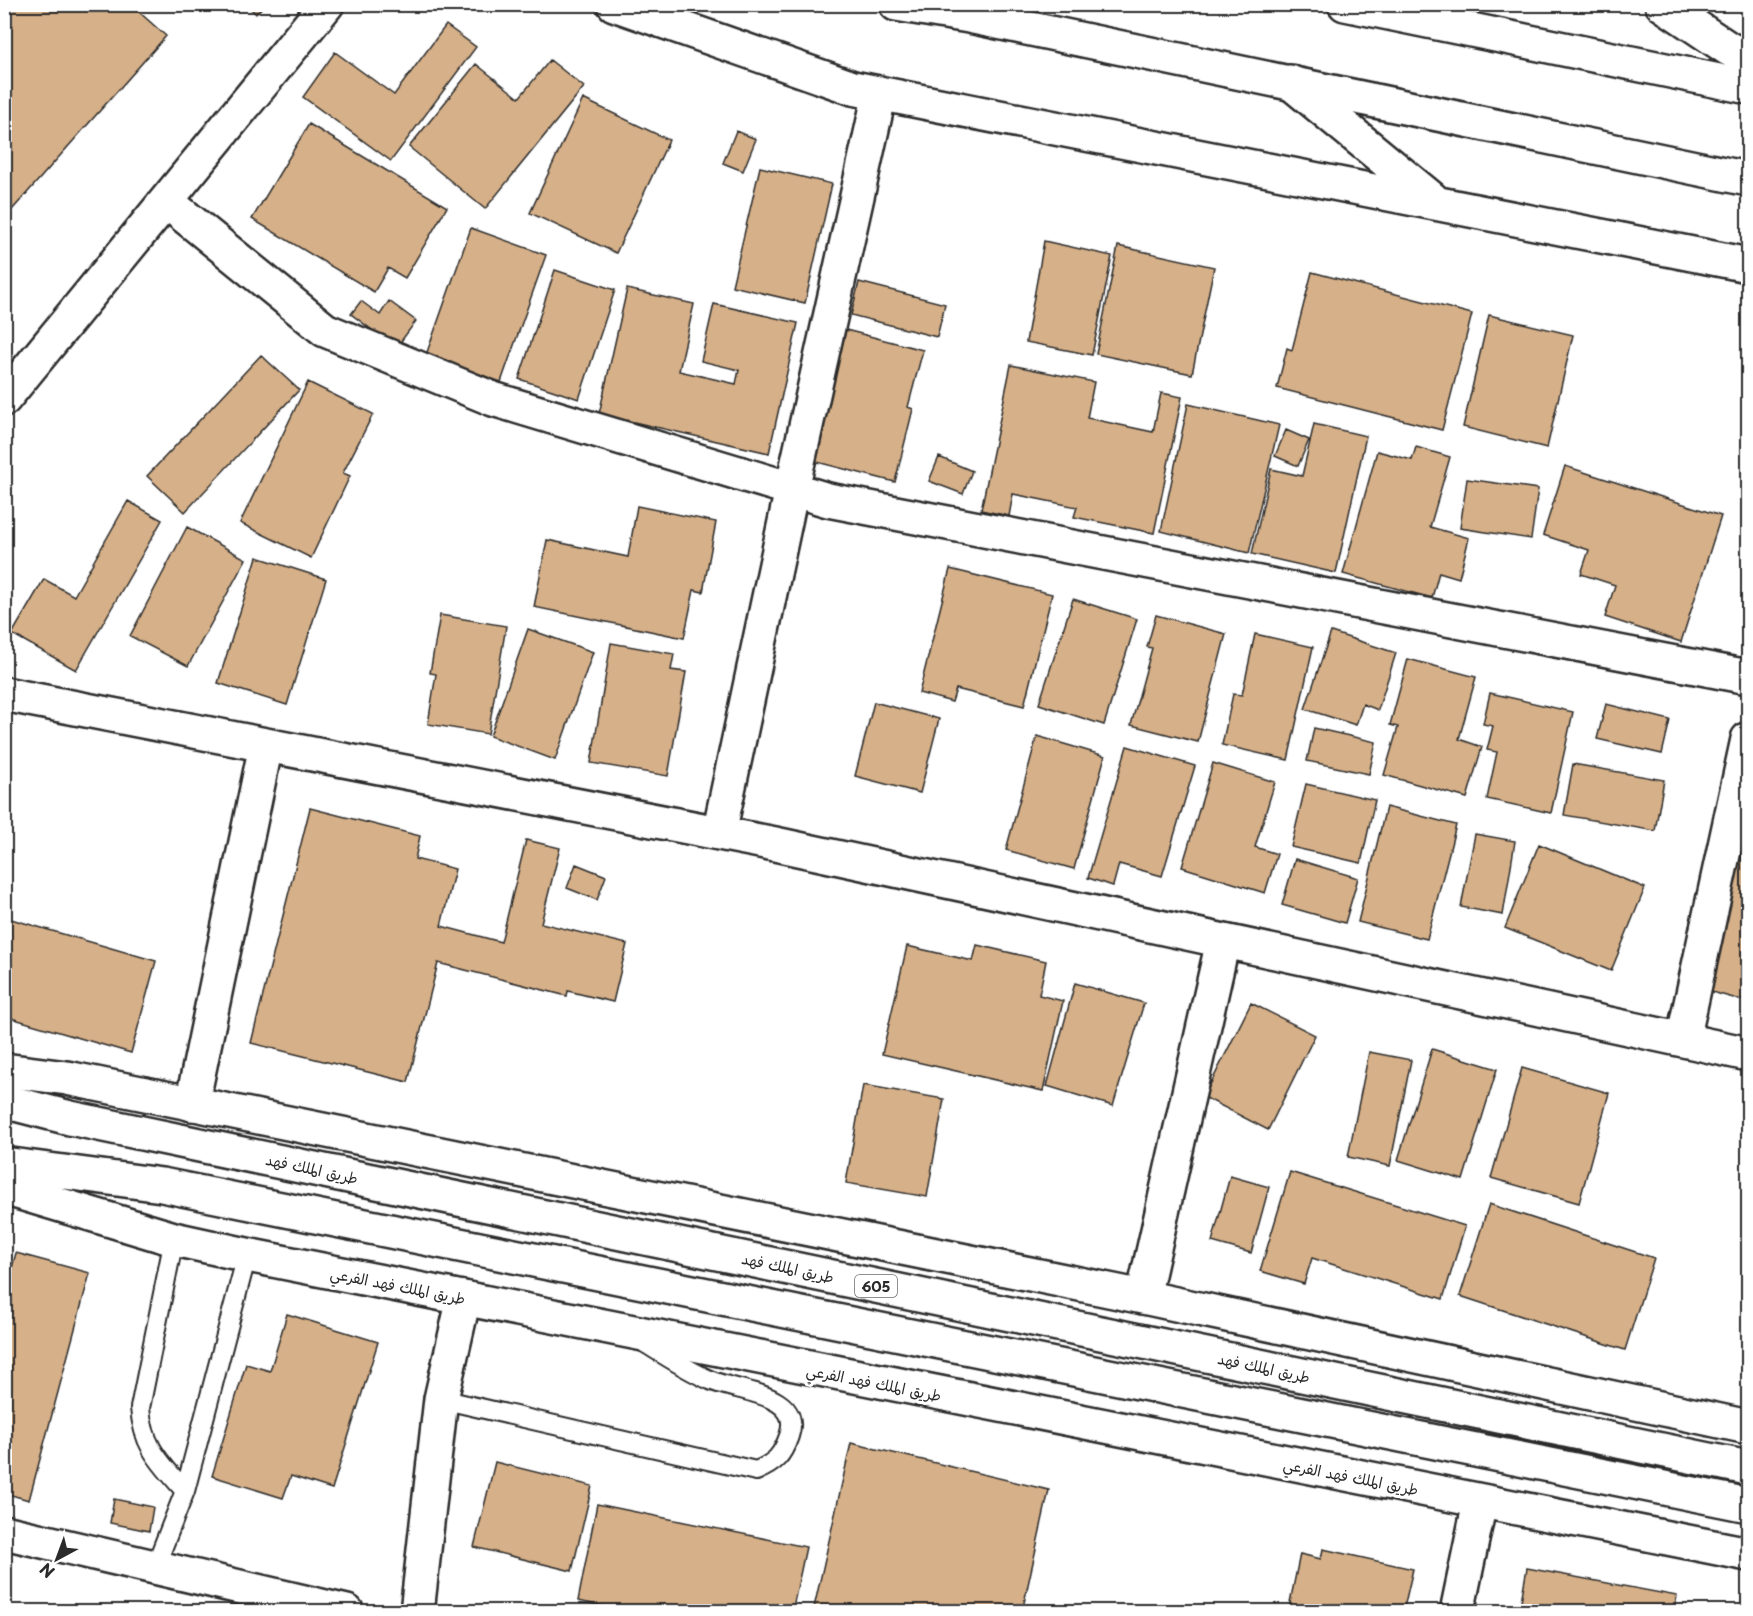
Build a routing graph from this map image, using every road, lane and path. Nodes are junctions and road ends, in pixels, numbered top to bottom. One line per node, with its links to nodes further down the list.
1 (327, 4): 11 (main road)
2 (614, 4): 9 (main road)
3 (896, 4): 7 (main road)
4 (1345, 4): 8 (main road)
5 (1662, 4): 6 (main road)
6 (1749, 57)
7 (1290, 82): 10 (main road); 12 (main road)
8 (1749, 87)
9 (880, 93): 12 (main road); 15 (main road)
10 (1749, 179)
11 (166, 201): 14 (main road); 15 (main road)
12 (1435, 202): 13 (main road)
13 (1749, 265)
14 (4, 399)
15 (792, 489): 16 (main road); 20 (main road)
16 (1749, 677)
17 (4, 694): 19 (main road)
18 (1749, 739): 22 (main road)
19 (266, 745): 20 (main road); 26 (main road)
20 (719, 834): 21 (main road)
21 (1223, 941): 22 (main road); 31 (main road)
22 (1683, 1040): 23 (main road)
23 (1749, 1054)
24 (4, 1070): 26 (main road)
25 (4, 1101): 36 (main road, طريق الملك فهد / 605)
26 (192, 1104): 31 (main road)
27 (4, 1164): 39 (main road)
28 (4, 1188): 29 (main road, طريق الملك فهد الفرعي)
29 (174, 1239): 30 (main road, طريق الملك فهد الفرعي); 37 (lane)
30 (247, 1255): 32 (main road, طريق الملك فهد الفرعي); 37 (lane)
31 (1143, 1297): 35 (main road)
32 (464, 1298): 33 (main road, طريق الملك فهد الفرعي); 34 (main road)
33 (628, 1333): 34 (lane); 38 (main road, طريق الملك فهد الفرعي)
34 (441, 1399): 44 (main road)
35 (1749, 1427)
36 (1749, 1468)
37 (185, 1491): 42 (lane)
38 (1480, 1502): 41 (main road, طريق الملك فهد الفرعي); 45 (main road)
39 (1749, 1505)
40 (9, 1540): 42 (main road)
41 (1749, 1554)
42 (155, 1567): 43 (main road)
43 (347, 1611)
44 (417, 1611)
45 (1457, 1611)

